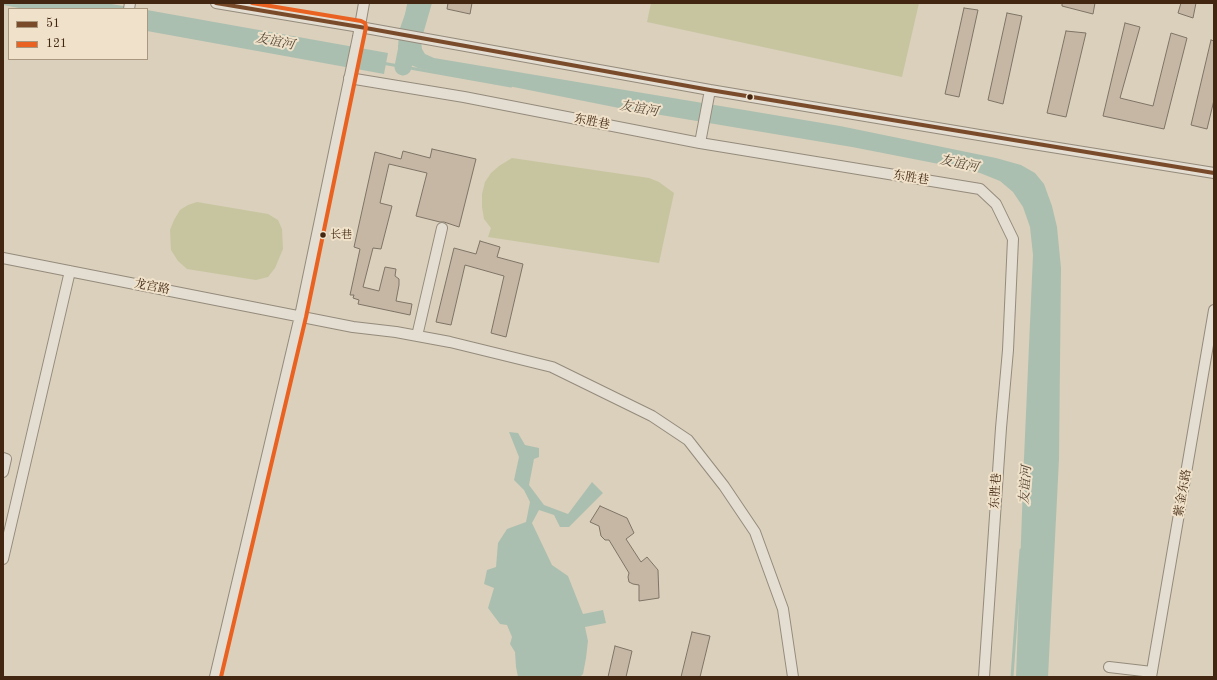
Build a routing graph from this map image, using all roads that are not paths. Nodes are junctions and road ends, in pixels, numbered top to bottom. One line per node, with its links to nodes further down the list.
1 (216, 3): 3 (street)
2 (364, 3): 3 (street)
3 (360, 27): 4 (street); 5 (street)
4 (350, 78): 6 (street, 东胜巷); 12 (street)
5 (710, 90): 6 (street); 7 (street)
6 (701, 138): 21 (street, 东胜巷)
7 (1214, 173)
8 (442, 228): 13 (street)
9 (3, 258): 10 (street, 龙宫路)
10 (70, 271): 12 (street, 龙宫路); 16 (street)
11 (1214, 310): 18 (street, 紫金东路)
12 (300, 316): 13 (street, 龙宫路); 19 (street)
13 (417, 336): 20 (street, 龙宫路)
14 (3, 458): 15 (street)
15 (3, 472)
16 (3, 559)
17 (1110, 667): 18 (street)
18 (1152, 675)
19 (215, 677)
20 (792, 677)
21 (984, 677)

